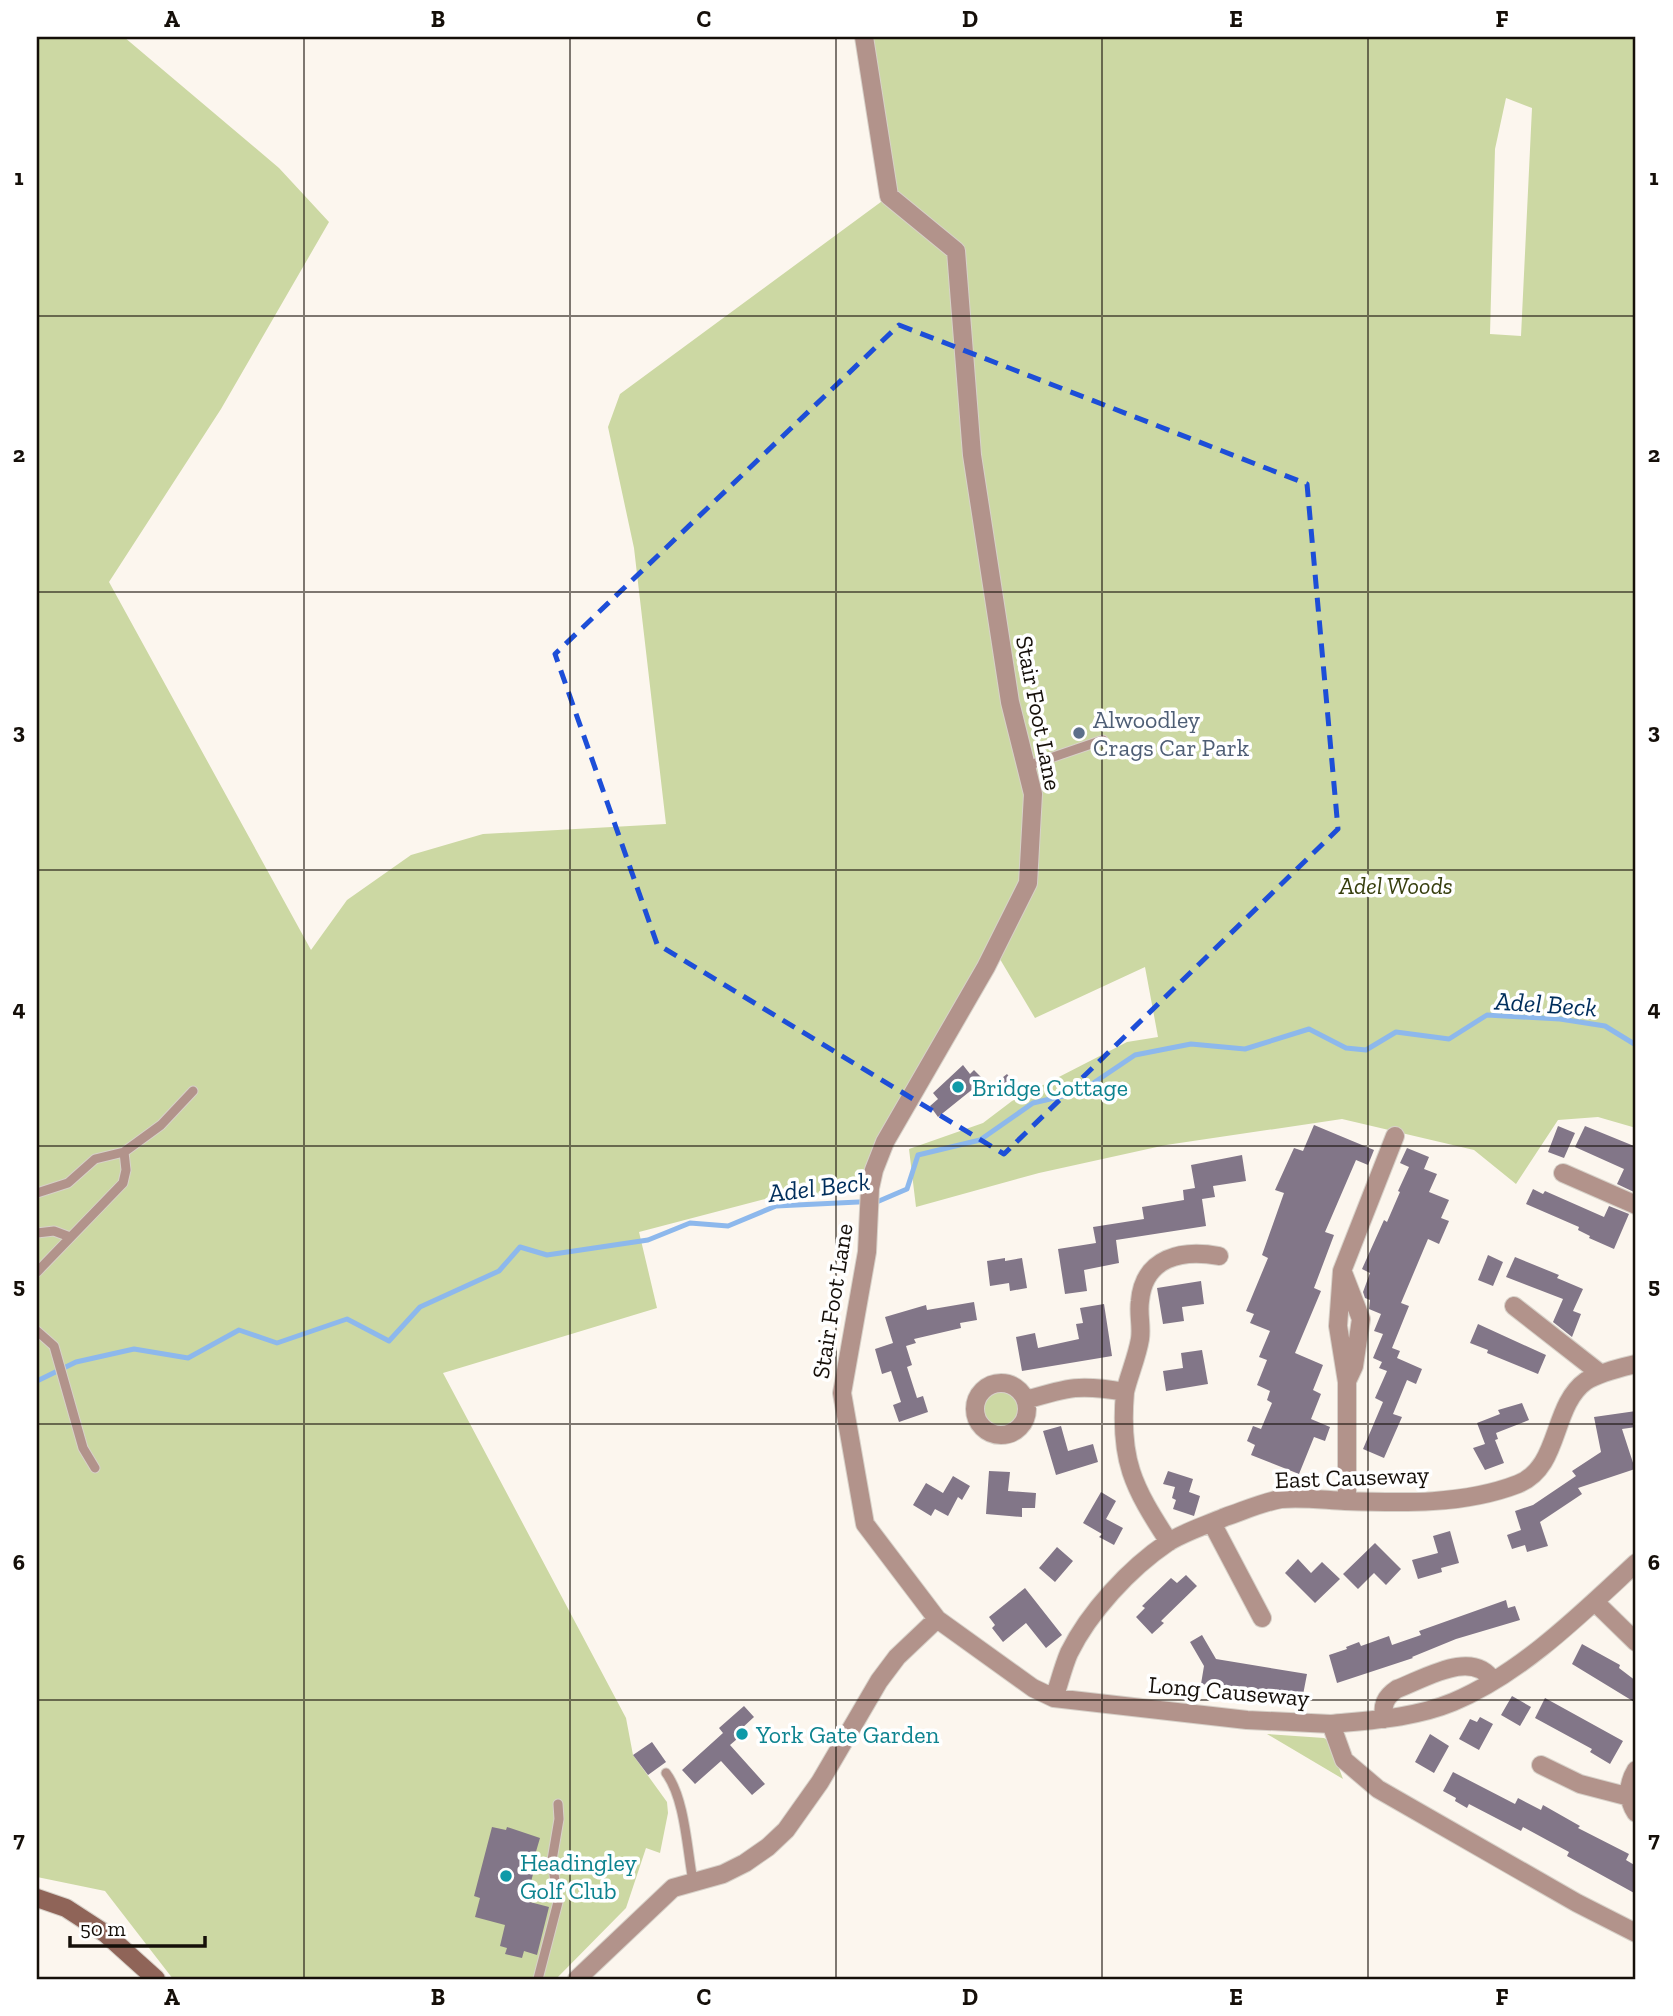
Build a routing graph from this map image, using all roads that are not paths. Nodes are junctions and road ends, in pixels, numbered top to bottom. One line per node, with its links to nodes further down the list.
1 (864, 37): 3 (street, Stair Foot Lane)
2 (1103, 740): 3 (lane)
3 (1027, 766): 27 (street, Stair Foot Lane)
4 (193, 1091): 6 (lane)
5 (1395, 1136): 21 (street)
6 (124, 1152): 8 (lane); 11 (lane)
7 (1563, 1173): 9 (street)
8 (37, 1193)
9 (1636, 1205)
10 (37, 1233): 11 (lane)
11 (71, 1237): 13 (lane)
12 (1219, 1256): 18 (street)
13 (37, 1272)
14 (1514, 1306): 17 (street)
15 (37, 1331): 20 (lane)
16 (1636, 1364): 17 (street, East Causeway)
17 (1601, 1374): 21 (street, East Causeway)
18 (1125, 1392): 19 (street); 23 (street)
19 (1026, 1400)
20 (95, 1468)
21 (1347, 1501): 22 (street, East Causeway)
22 (1212, 1522): 23 (street, East Causeway); 26 (street)
23 (1169, 1542): 30 (street, East Causeway)
24 (1636, 1563): 25 (street)
25 (1595, 1602): 28 (street); 29 (street)
26 (1262, 1618)
27 (937, 1619): 30 (street, Long Causeway); 38 (street)
28 (1636, 1642)
29 (1493, 1681): 31 (street); 31 (street)
30 (1054, 1698): 32 (street, Long Causeway)
31 (1384, 1719): 32 (street)
32 (1331, 1724): 40 (street, Long Causeway)
33 (1541, 1765): 37 (street)
34 (1636, 1770): 37 (street)
35 (666, 1773): 38 (lane)
36 (558, 1804): 42 (lane)
37 (1633, 1805)
38 (693, 1881): 43 (street)
39 (37, 1898): 41 (street)
40 (1636, 1933)
41 (156, 1979)
42 (538, 1979)
43 (577, 1979)

